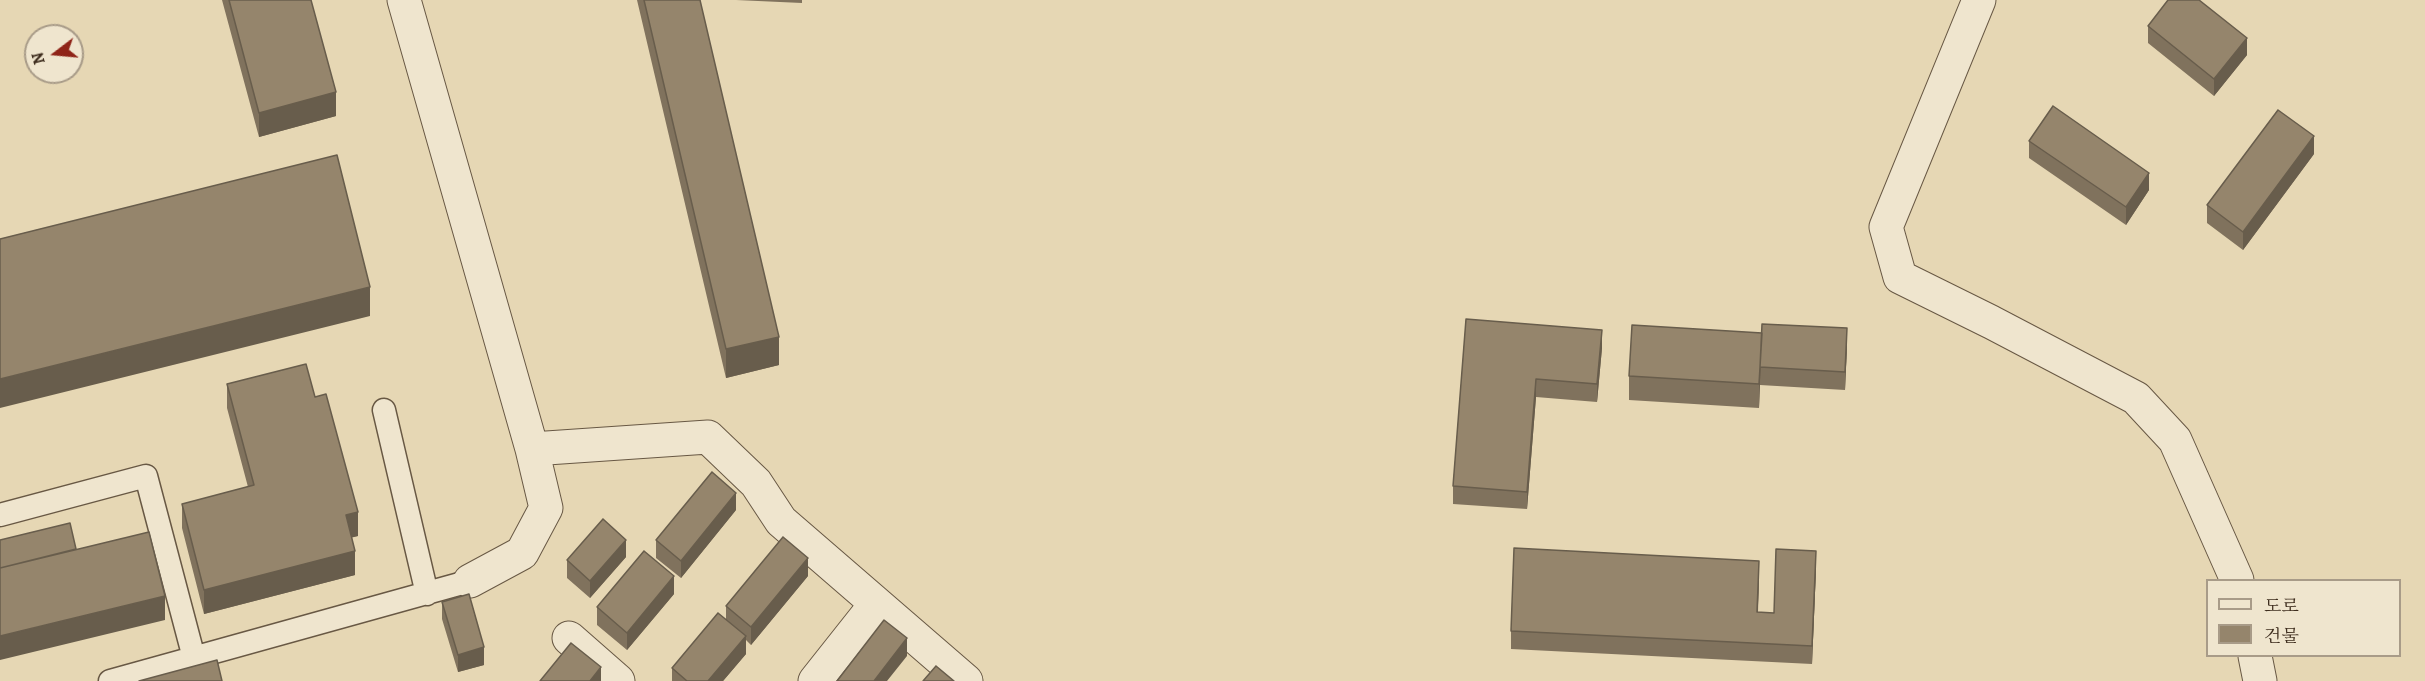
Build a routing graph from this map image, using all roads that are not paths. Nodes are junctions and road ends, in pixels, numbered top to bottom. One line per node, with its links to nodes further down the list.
1 (404, 0): 4 (street)
2 (1979, 0): 6 (street)
3 (384, 410): 8 (lane)
4 (532, 449): 7 (street); 9 (street)
5 (0, 515): 12 (lane)
6 (2237, 579)
7 (470, 581): 8 (lane)
8 (427, 594): 12 (lane)
9 (876, 604): 15 (street); 16 (street)
10 (569, 638): 14 (street)
11 (2255, 657): 17 (street)
12 (194, 658): 13 (lane)
13 (110, 681)
14 (618, 681)
15 (815, 681)
16 (966, 681)
17 (2260, 681)

